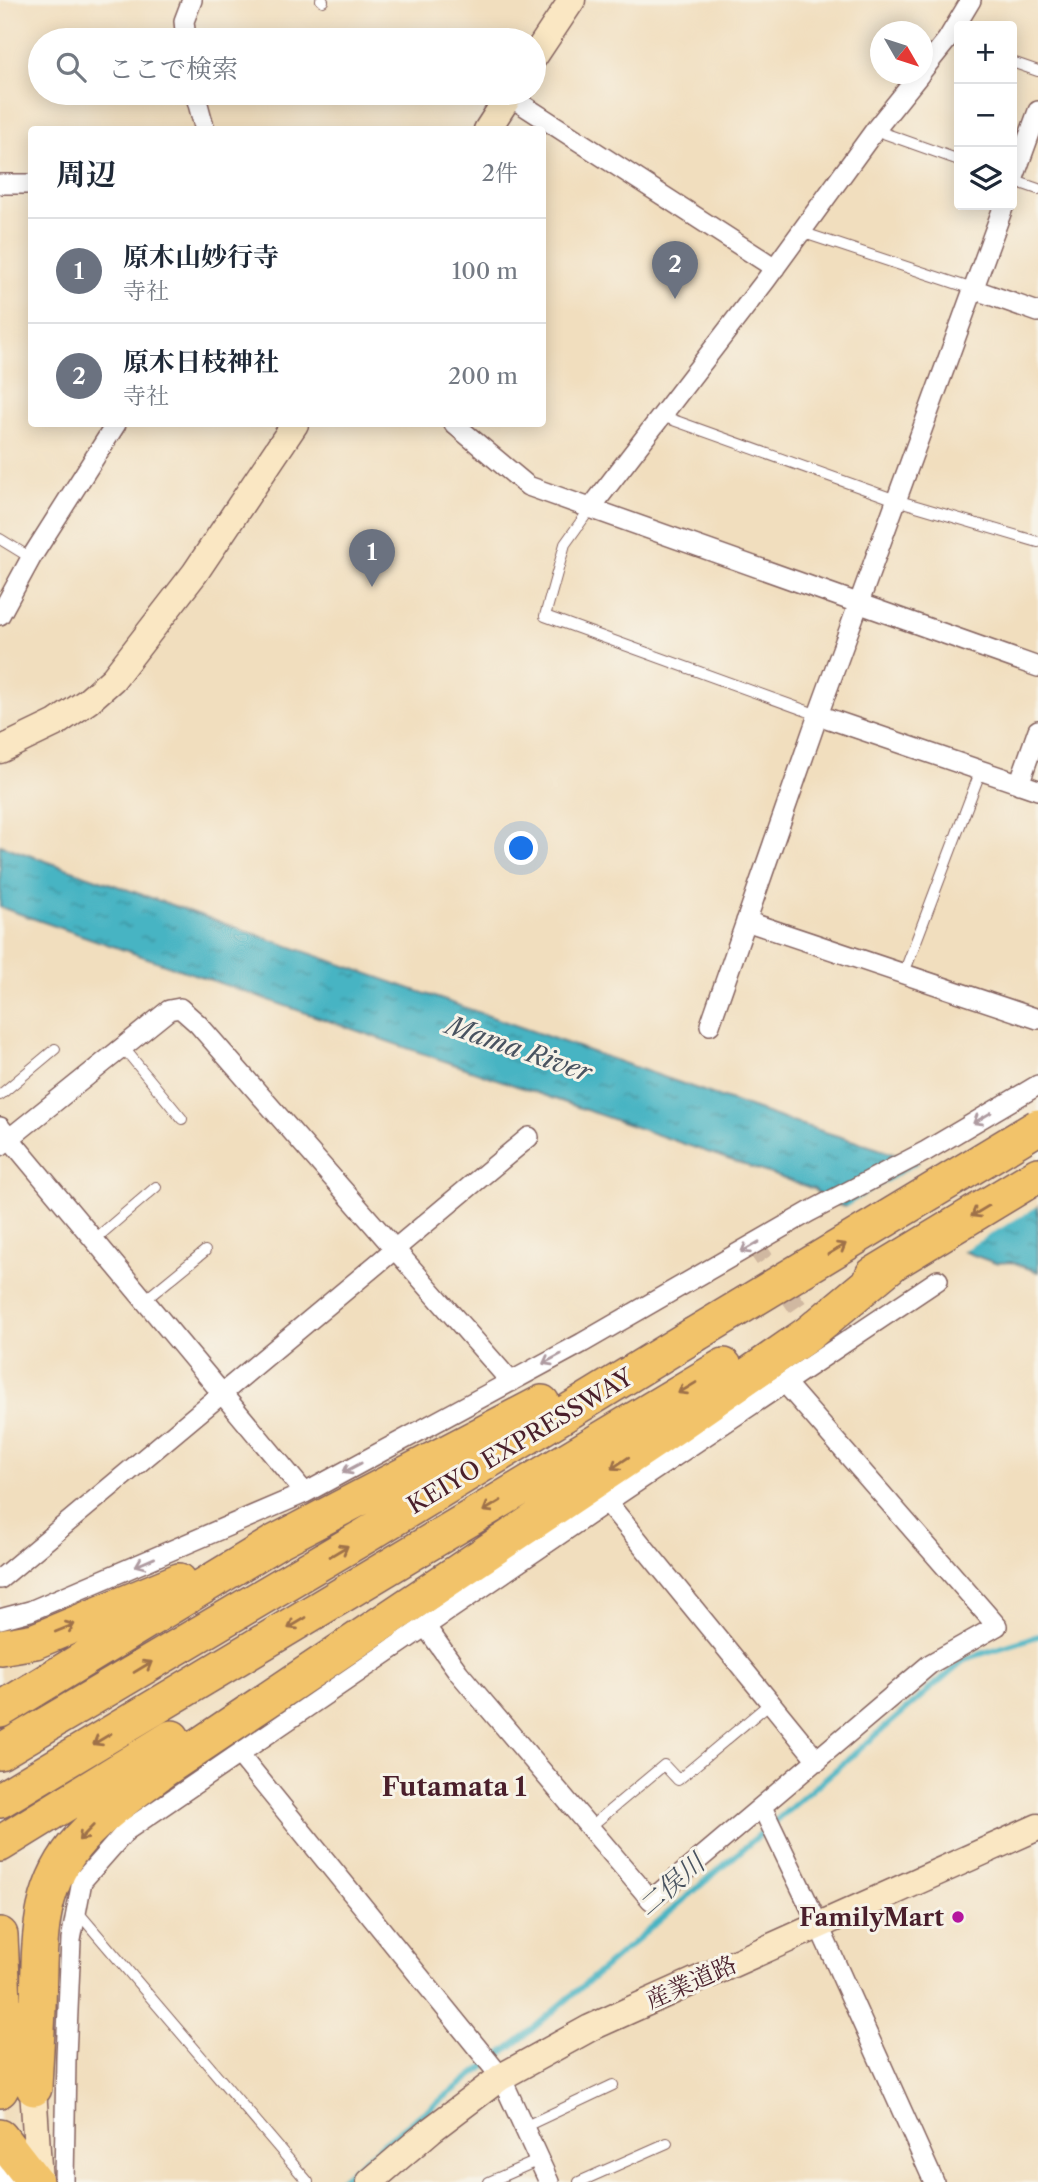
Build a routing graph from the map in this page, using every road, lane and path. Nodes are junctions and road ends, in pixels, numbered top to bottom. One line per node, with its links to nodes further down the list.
1 (192, 0): 4 (street)
2 (572, 0): 5 (main road)
3 (971, 0): 6 (street)
4 (185, 28)
5 (546, 39)
6 (953, 42): 7 (street)
7 (933, 61)
8 (1017, 64): 9 (lane)
9 (1038, 71)
10 (911, 84): 17 (street)
11 (198, 105): 15 (street)
12 (503, 105): 16 (main road)
13 (527, 105): 26 (street)
14 (1038, 111): 19 (street)
15 (204, 126)
16 (490, 126)
17 (875, 130): 18 (lane); 25 (street)
18 (954, 158)
19 (1017, 168)
20 (1017, 183): 23 (lane)
21 (0, 184): 22 (street)
22 (28, 184)
23 (1038, 189)
24 (1002, 210): 27 (street)
25 (801, 232): 26 (street); 27 (lane)
26 (775, 268): 29 (street)
27 (973, 289): 28 (street); 33 (street)
28 (1038, 312)
29 (662, 416): 33 (lane); 34 (street)
30 (114, 427): 37 (street)
31 (293, 427): 43 (main road)
32 (458, 427): 34 (street)
33 (896, 500): 36 (lane); 38 (street)
34 (590, 509): 38 (street); 41 (lane)
35 (0, 539): 37 (lane)
36 (1038, 542)
37 (31, 558): 39 (street)
38 (858, 603): 40 (street); 41 (street)
39 (0, 615)
40 (1038, 667)
41 (818, 715): 44 (street); 47 (street)
42 (1038, 730): 45 (street)
43 (0, 750)
44 (981, 770): 45 (street); 48 (lane)
45 (1019, 784): 46 (street)
46 (1038, 790)
47 (746, 921): 48 (street); 50 (street)
48 (904, 973): 49 (street)
49 (1038, 1019)
50 (709, 1025)
51 (123, 1047): 55 (lane); 57 (street); 63 (street)
52 (55, 1049): 54 (lane)
53 (1038, 1085): 68 (street, one-way to 68)
54 (0, 1095)
55 (182, 1119)
56 (1038, 1127): 67 (highway, KEIYO EXPRESSWAY, one-way to 56, bridge)
57 (3, 1137): 61 (street)
58 (529, 1137): 63 (street)
59 (1038, 1175): 64 (highway, KEIYO EXPRESSWAY, one-way to 64)
60 (156, 1186): 61 (lane)
61 (94, 1240): 66 (street)
62 (205, 1251): 66 (lane)
63 (394, 1251): 68 (street); 70 (street)
64 (892, 1264): 73 (highway, one-way to 73); 84 (highway, KEIYO EXPRESSWAY, one-way to 84)
65 (938, 1280): 69 (street)
66 (145, 1300): 70 (street)
67 (694, 1335): 74 (highway); 81 (highway, KEIYO EXPRESSWAY, one-way to 67)
68 (510, 1382): 71 (street, one-way to 71)
69 (785, 1383): 72 (street); 83 (street)
70 (223, 1394): 71 (street); 75 (street)
71 (305, 1493): 76 (street, one-way to 76)
72 (607, 1502): 77 (street); 79 (street)
73 (503, 1541): 88 (highway); 95 (highway, one-way to 95)
74 (276, 1542): 78 (highway, one-way to 74); 80 (highway)
75 (0, 1578)
76 (0, 1619)
77 (426, 1627): 82 (street); 87 (street)
78 (0, 1647)
79 (770, 1703): 83 (street); 87 (lane)
80 (0, 1710)
81 (0, 1752)
82 (240, 1755): 89 (street); 93 (street)
83 (818, 1760): 85 (street)
84 (0, 1800)
85 (762, 1807): 87 (street); 90 (street)
86 (1038, 1827): 90 (main road, 産業道路)
87 (590, 1828)
88 (0, 1844)
89 (77, 1910): 104 (street); 105 (lane)
90 (818, 1924): 93 (main road, 産業道路); 109 (street)
91 (0, 1935): 92 (highway)
92 (9, 2008): 95 (highway)
93 (501, 2077): 96 (street); 101 (main road, 産業道路)
94 (612, 2085): 96 (lane)
95 (17, 2090): 103 (main road)
96 (524, 2127): 99 (street)
97 (0, 2137): 103 (highway)
98 (667, 2143): 108 (lane)
99 (539, 2160): 106 (lane); 107 (street)
100 (0, 2168): 102 (street)
101 (378, 2179)
102 (4, 2182)
103 (37, 2182)
104 (64, 2182)
105 (308, 2182)
106 (489, 2182)
107 (549, 2182)
108 (579, 2182)
109 (934, 2182)

